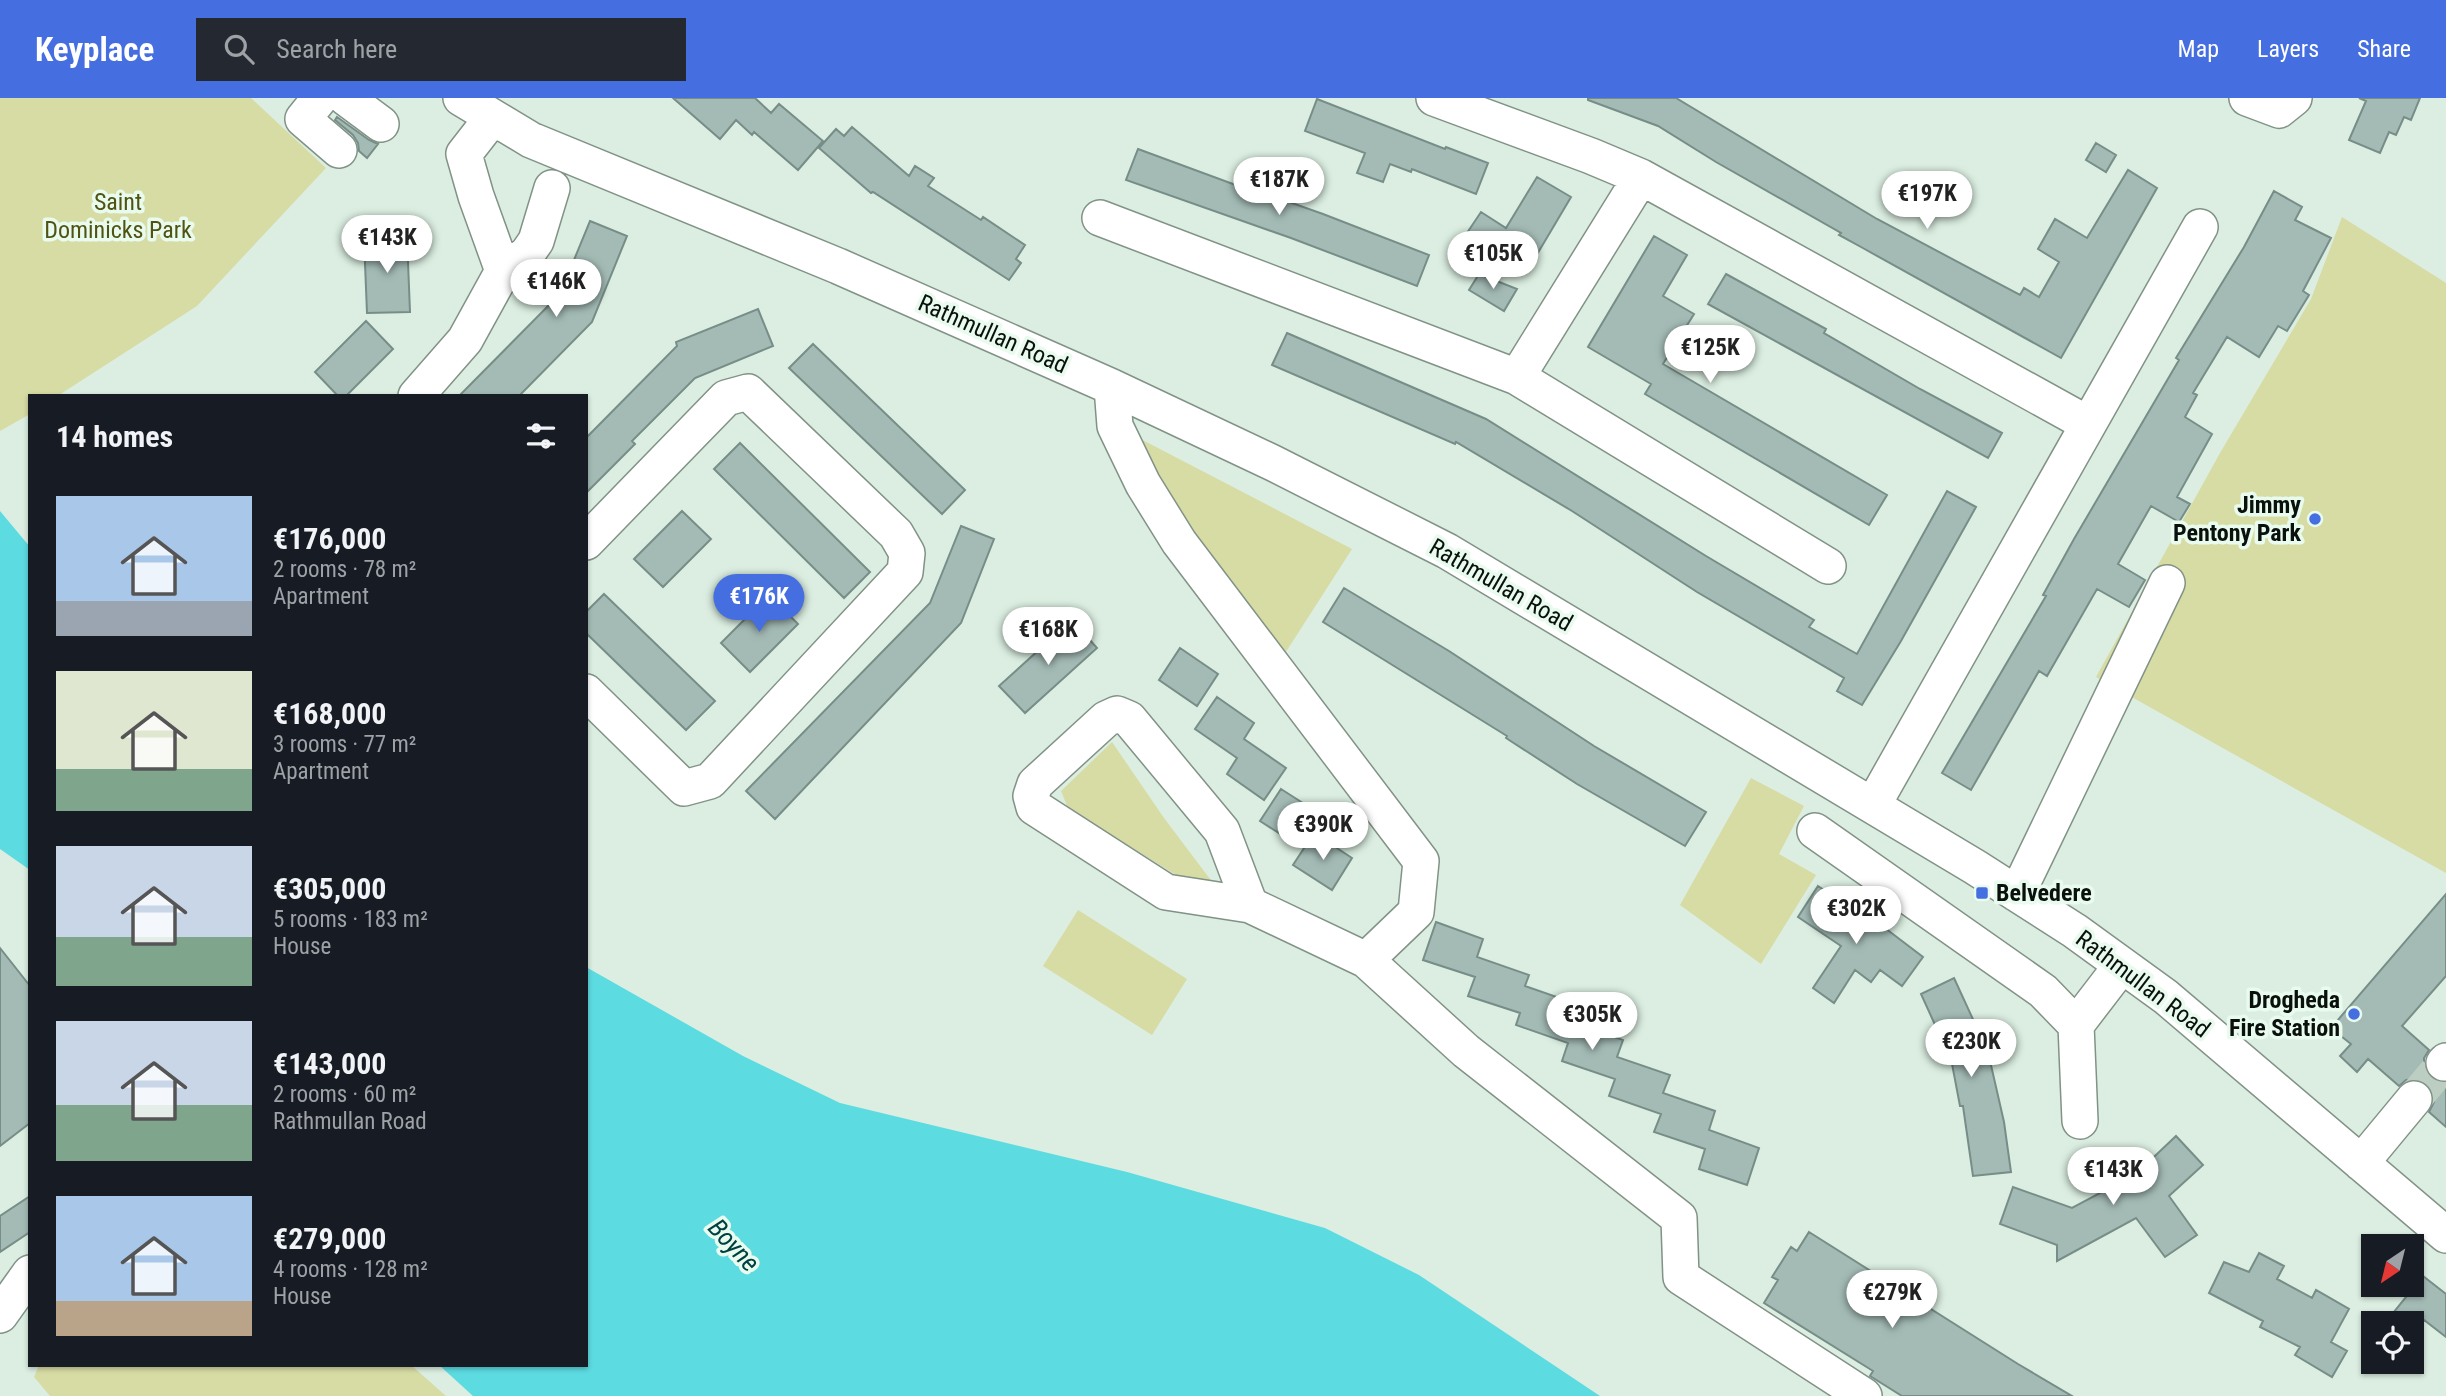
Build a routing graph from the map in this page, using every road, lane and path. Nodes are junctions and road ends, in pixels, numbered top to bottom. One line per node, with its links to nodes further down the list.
1 (320, 98): 9 (street)
2 (346, 98): 8 (street)
3 (461, 98): 7 (street, Rathmullan Road)
4 (1434, 98): 10 (street)
5 (2247, 98): 6 (street)
6 (2294, 98)
7 (492, 118): 14 (street); 16 (street, Rathmullan Road)
8 (381, 124)
9 (339, 150)
10 (1641, 177): 15 (street); 18 (street)
11 (552, 188): 14 (street)
12 (1100, 218): 15 (street)
13 (2200, 227): 18 (street)
14 (503, 271): 17 (street)
15 (1517, 377): 20 (street)
16 (1112, 387): 23 (street, Rathmullan Road); 27 (street)
17 (418, 394)
18 (2088, 424): 23 (street)
19 (588, 540): 22 (street)
20 (1828, 566)
21 (2167, 583): 25 (street)
22 (588, 694)
23 (1873, 806): 25 (street, Rathmullan Road)
24 (1815, 831): 29 (street)
25 (2017, 894): 28 (street, Rathmullan Road)
26 (1250, 905): 26 (street); 27 (street)
27 (1366, 960): 36 (street)
28 (2122, 965): 29 (street); 32 (street, Rathmullan Road)
29 (2076, 1025): 31 (street)
30 (2414, 1099): 32 (street)
31 (2080, 1121)
32 (2361, 1163): 33 (street, Rathmullan Road)
33 (2440, 1217)
34 (28, 1276): 35 (street)
35 (0, 1315)
36 (1864, 1396)

